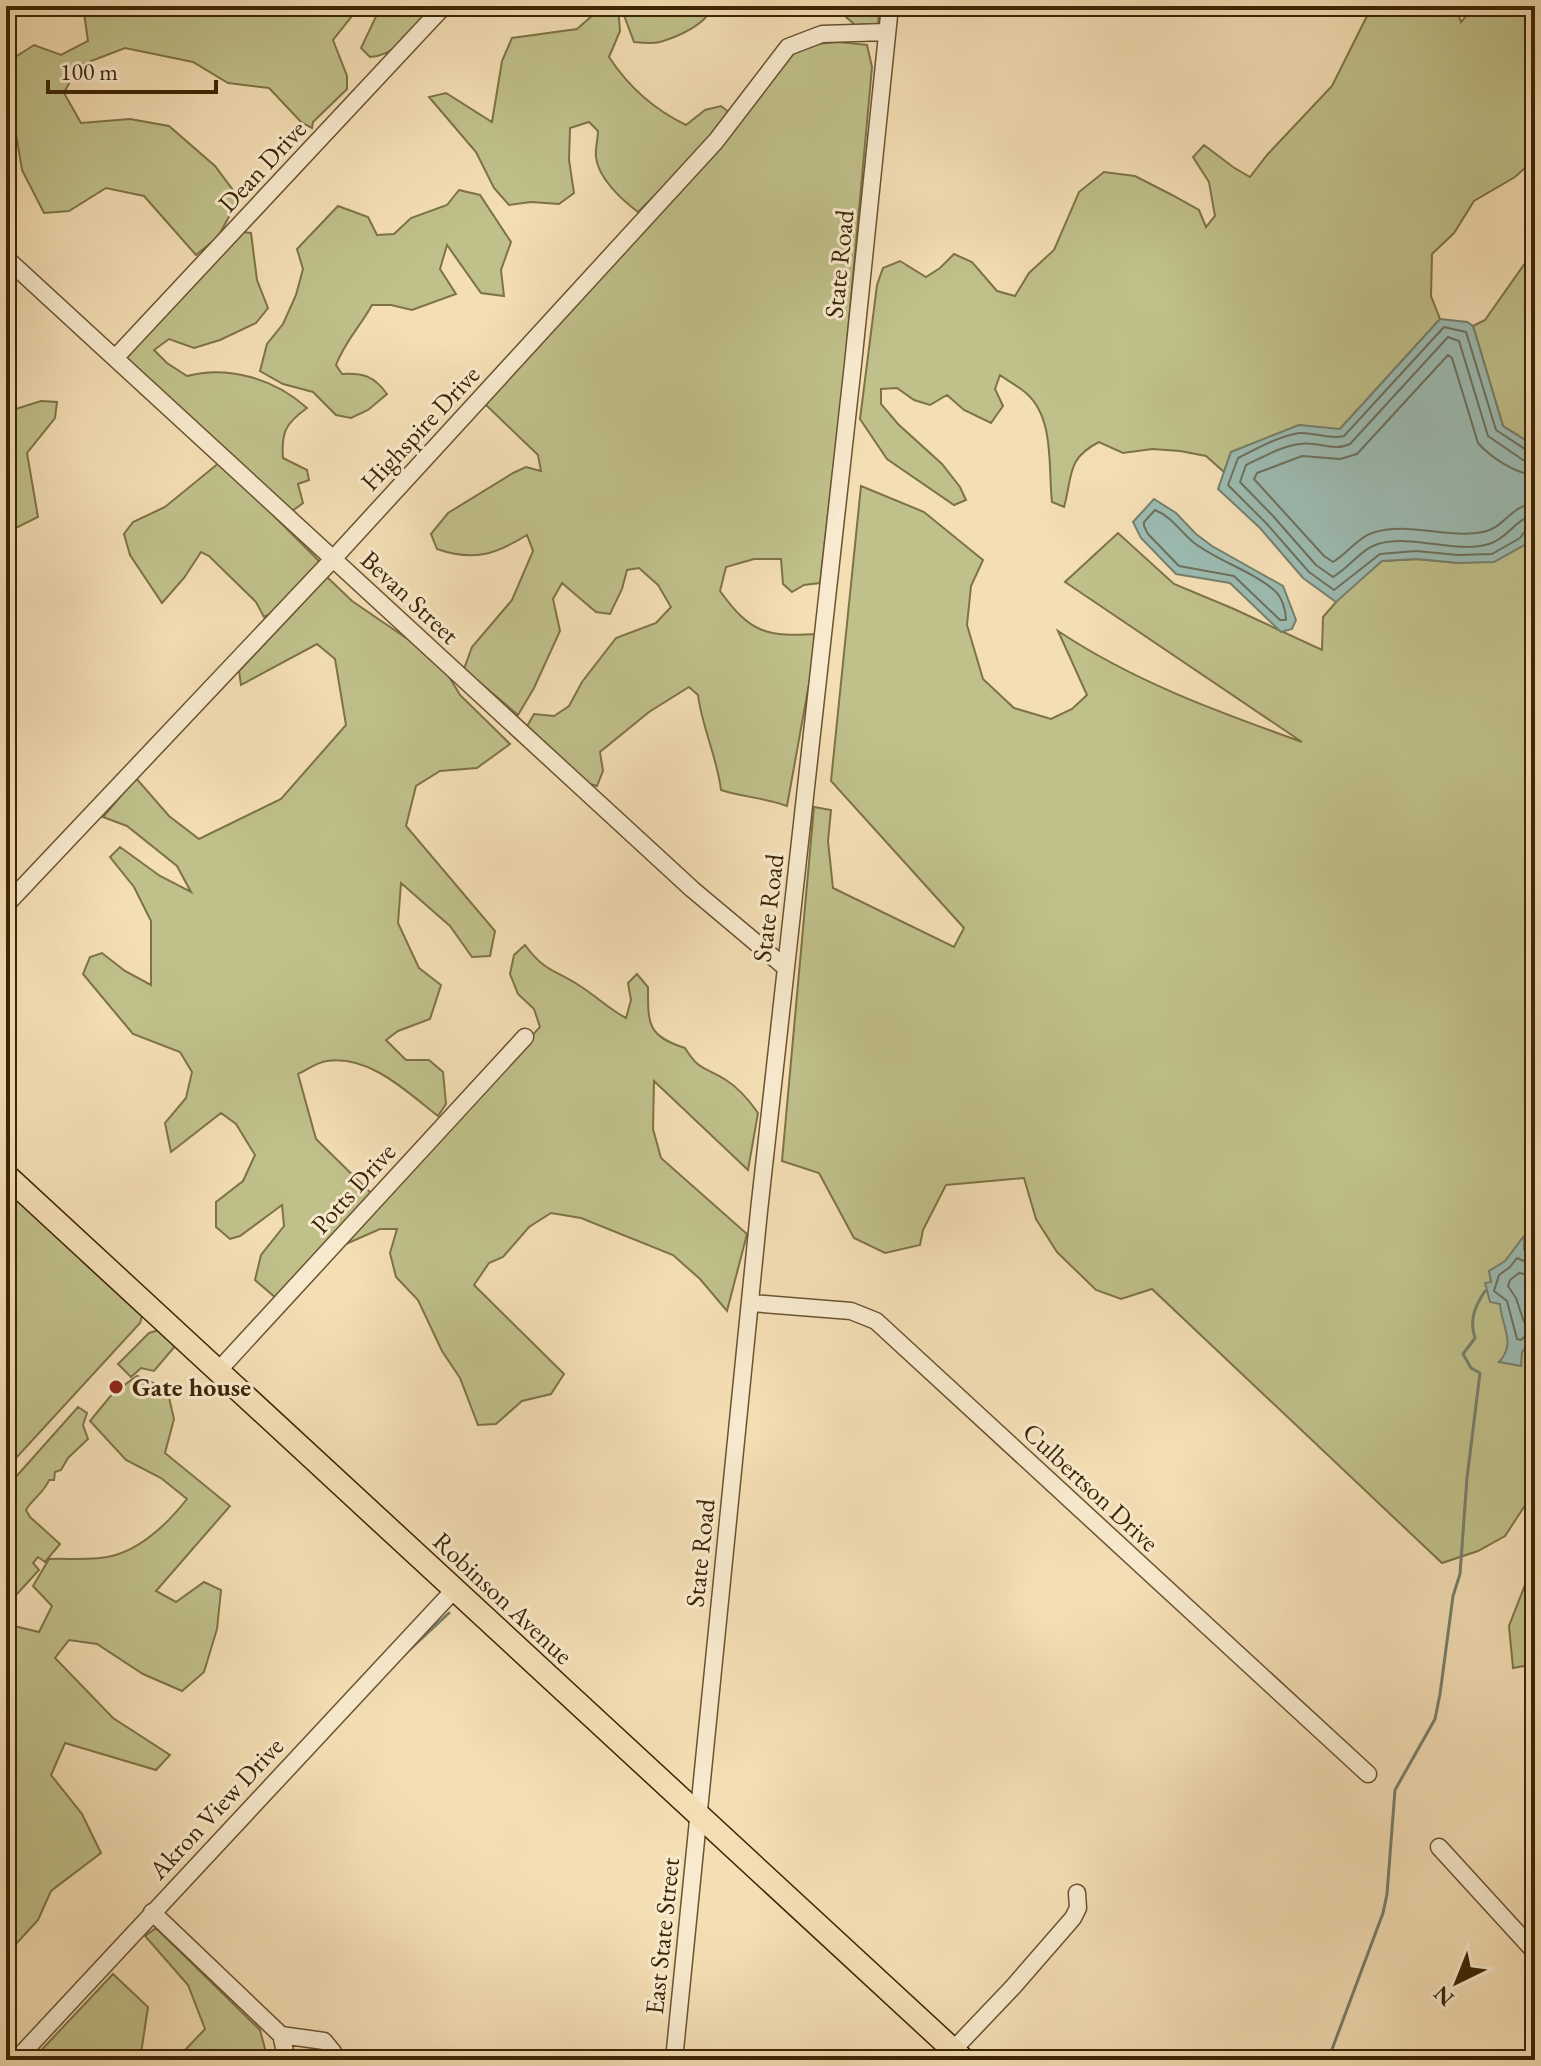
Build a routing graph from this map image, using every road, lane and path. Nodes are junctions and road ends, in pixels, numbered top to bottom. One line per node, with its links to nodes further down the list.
1 (444, 6): 5 (street, Dean Drive)
2 (890, 6): 3 (street, State Road)
3 (887, 32): 6 (street, Highspire Drive); 8 (street, State Road)
4 (6, 258): 5 (street, Bevan Street)
5 (115, 358): 6 (street, Bevan Street)
6 (333, 559): 7 (street, Highspire Drive); 8 (street, Bevan Street)
7 (6, 905)
8 (786, 968): 11 (street, State Road)
9 (525, 1037): 12 (street, Potts Drive)
10 (6, 1175): 12 (main road, Robinson Avenue)
11 (751, 1303): 14 (street, Culbertson Drive); 15 (street, State Road)
12 (217, 1372): 13 (main road, Robinson Avenue)
13 (454, 1590): 15 (main road, Robinson Avenue); 18 (street, Akron View Drive)
14 (1368, 1774)
15 (698, 1816): 21 (main road, Robinson Avenue); 25 (street, East State Street)
16 (1439, 1847): 19 (street)
17 (1077, 1893): 21 (street)
18 (152, 1912): 20 (street); 22 (street, Akron View Drive)
19 (1535, 1952)
20 (281, 2035): 23 (street); 24 (street)
21 (959, 2055)
22 (16, 2060)
23 (287, 2060)
24 (336, 2060)
25 (674, 2060)

